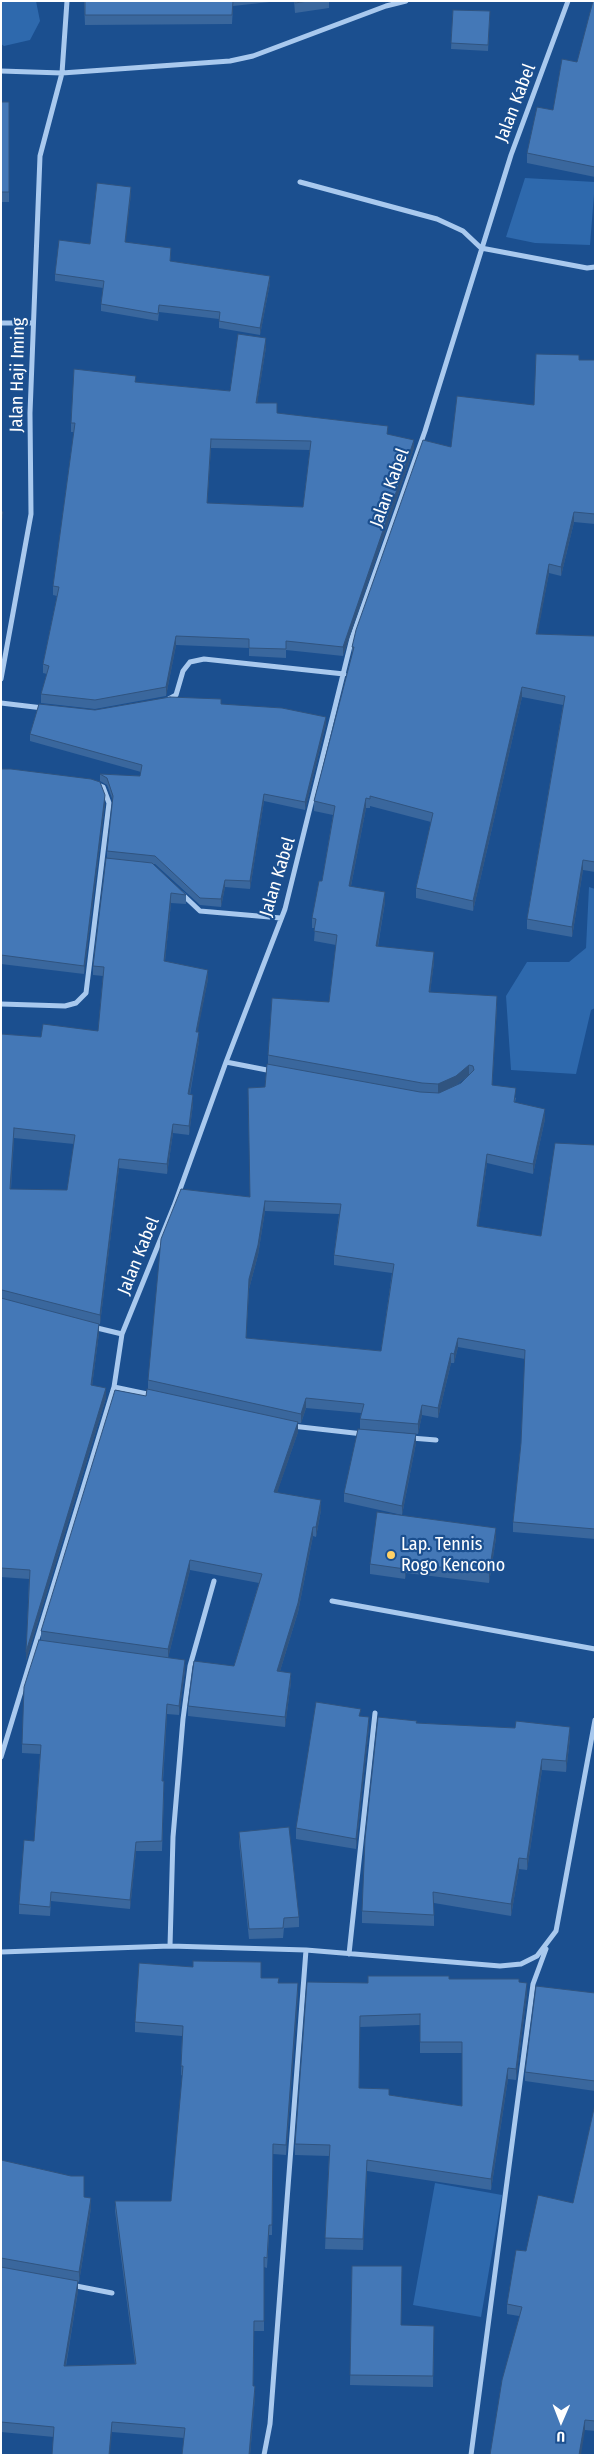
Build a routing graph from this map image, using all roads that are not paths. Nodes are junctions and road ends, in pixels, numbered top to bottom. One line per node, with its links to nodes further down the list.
1 (67, 1): 5 (street, Jalan Haji Iming)
2 (406, 1): 5 (street)
3 (568, 1): 7 (street, Jalan Kabel)
4 (1, 70): 5 (street)
5 (62, 73): 10 (street, Jalan Haji Iming)
6 (300, 182): 7 (street)
7 (481, 248): 8 (street); 11 (street, Jalan Kabel)
8 (595, 267)
9 (1, 323): 10 (street)
10 (33, 323): 12 (street, Jalan Haji Iming)
11 (344, 674): 13 (street); 20 (street, Jalan Kabel)
12 (1, 679)
13 (158, 701)
14 (1, 703): 15 (street)
15 (46, 709)
16 (92, 783): 17 (street)
17 (102, 862): 18 (street); 21 (street)
18 (111, 863)
19 (174, 886): 20 (street)
20 (281, 918): 22 (street, Jalan Kabel)
21 (1, 1004)
22 (226, 1062): 23 (street); 25 (street, Jalan Kabel)
23 (274, 1071)
24 (84, 1325): 25 (street)
25 (122, 1334): 26 (street, Jalan Kabel)
26 (114, 1386): 27 (street); 34 (street, Jalan Kabel)
27 (161, 1397)
28 (282, 1424): 29 (street)
29 (370, 1434)
30 (407, 1438): 31 (street)
31 (436, 1440)
32 (214, 1581): 38 (street)
33 (332, 1601): 36 (street)
34 (36, 1644): 35 (street); 41 (street, Jalan Kabel)
35 (46, 1645)
36 (595, 1649)
37 (182, 1665): 38 (street)
38 (190, 1666): 43 (street)
39 (375, 1713): 46 (street)
40 (595, 1720): 42 (street)
41 (1, 1757)
42 (548, 1944): 46 (street); 50 (street)
43 (170, 1946): 44 (street); 45 (street)
44 (306, 1950): 46 (street); 49 (street)
45 (1, 1952)
46 (349, 1954)
47 (66, 2284): 48 (street)
48 (112, 2293)
49 (264, 2455)
50 (471, 2455)

